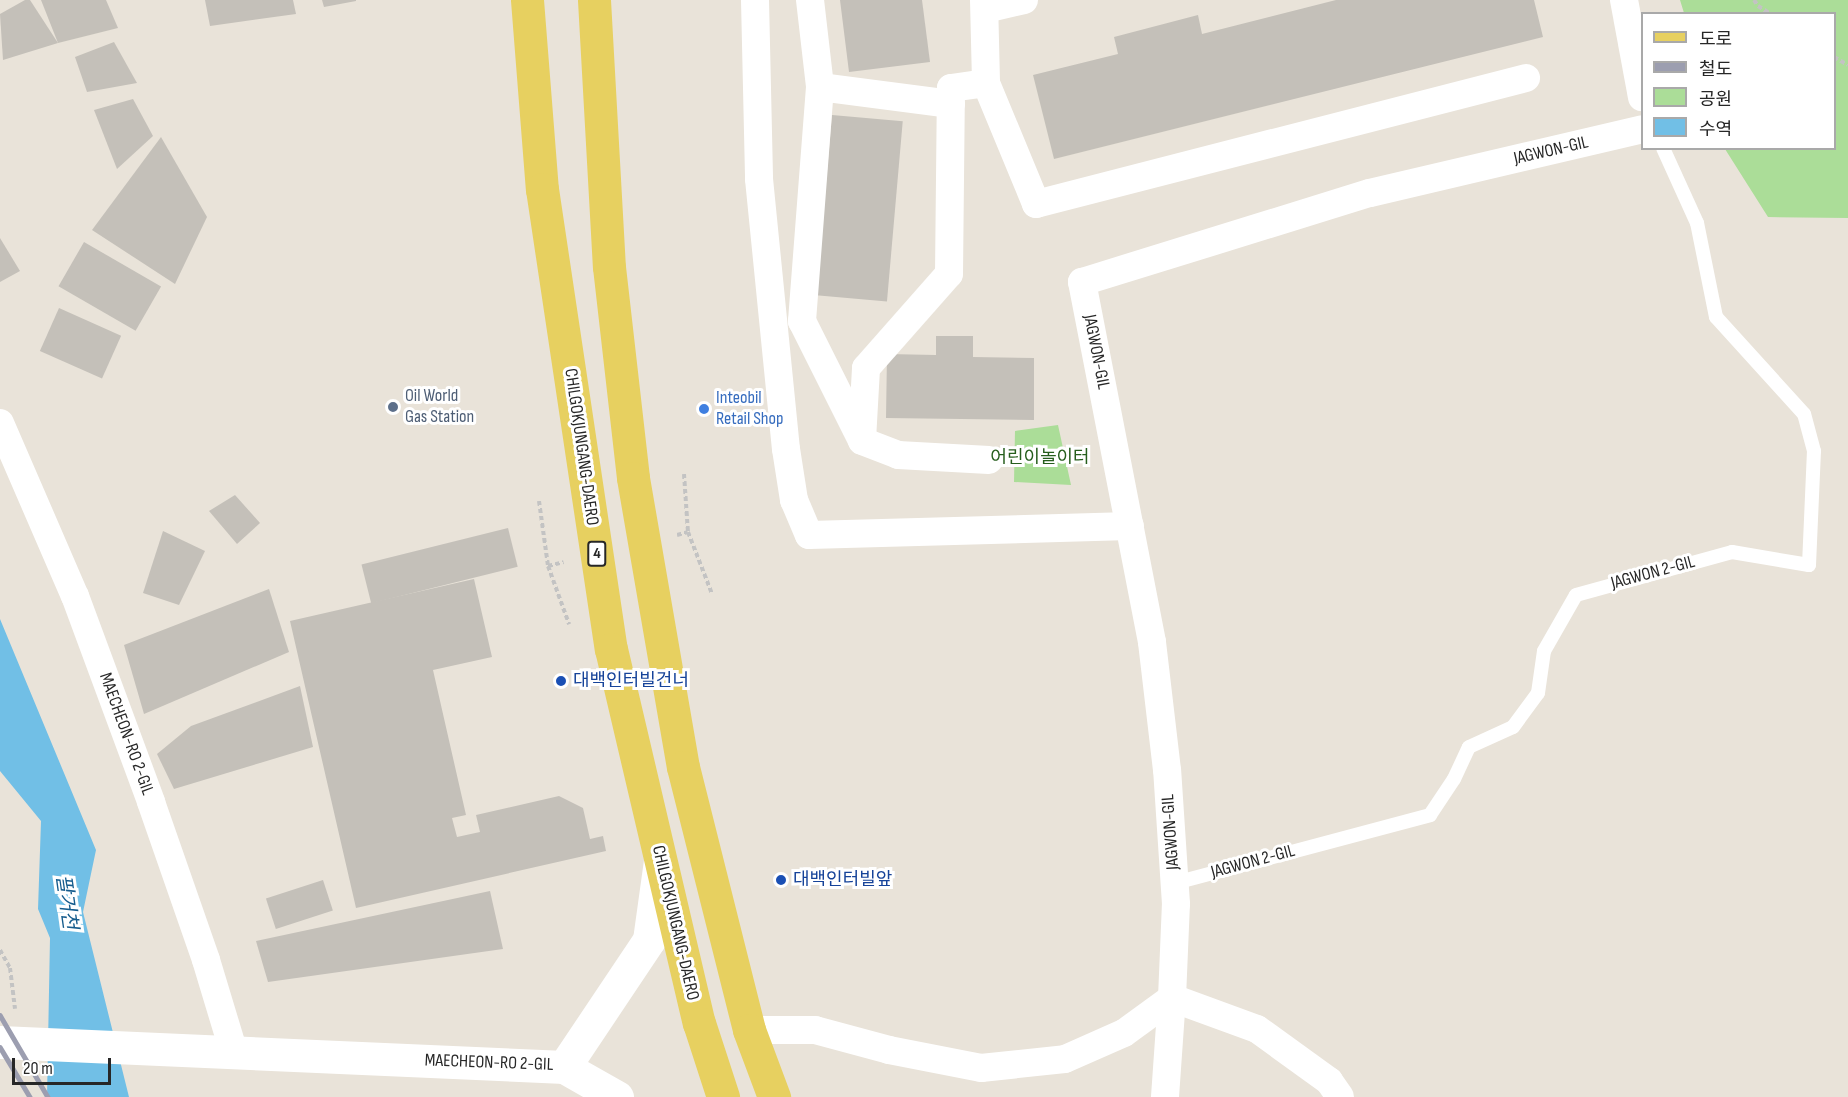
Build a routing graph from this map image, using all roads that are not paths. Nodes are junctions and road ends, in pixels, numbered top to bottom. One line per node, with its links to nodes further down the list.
1 (527, 0): 19 (main road, CHILGOKJUNGANG-DAERO / 4)
2 (594, 0): 22 (main road)
3 (755, 0): 18 (street)
4 (810, 0): 10 (street)
5 (1024, 0): 7 (street)
6 (1624, 0): 11 (street)
7 (984, 4): 9 (street)
8 (1526, 78): 9 (street)
9 (986, 83): 12 (street)
10 (820, 87): 12 (street); 16 (street)
11 (1641, 92)
12 (951, 104): 16 (street)
13 (1641, 129): 18 (street, JAGWON-GIL)
14 (1665, 150): 20 (lane, JAGWON 2-GIL)
15 (0, 423): 24 (street, MAECHEON-RO 2-GIL)
16 (862, 441): 17 (street)
17 (989, 460)
18 (1130, 526): 20 (street, JAGWON-GIL)
19 (660, 858): 25 (street); 27 (main road, CHILGOKJUNGANG-DAERO / 4)
20 (1175, 883): 21 (street, JAGWON-GIL)
21 (1172, 998): 22 (street); 29 (street, JAGWON-GIL); 30 (street)
22 (749, 1030): 28 (main road)
23 (10, 1043): 24 (street, MAECHEON-RO 2-GIL)
24 (234, 1053): 25 (street, MAECHEON-RO 2-GIL)
25 (564, 1067): 26 (street)
26 (617, 1097)
27 (723, 1097)
28 (774, 1097)
29 (1165, 1097)
30 (1340, 1097)

